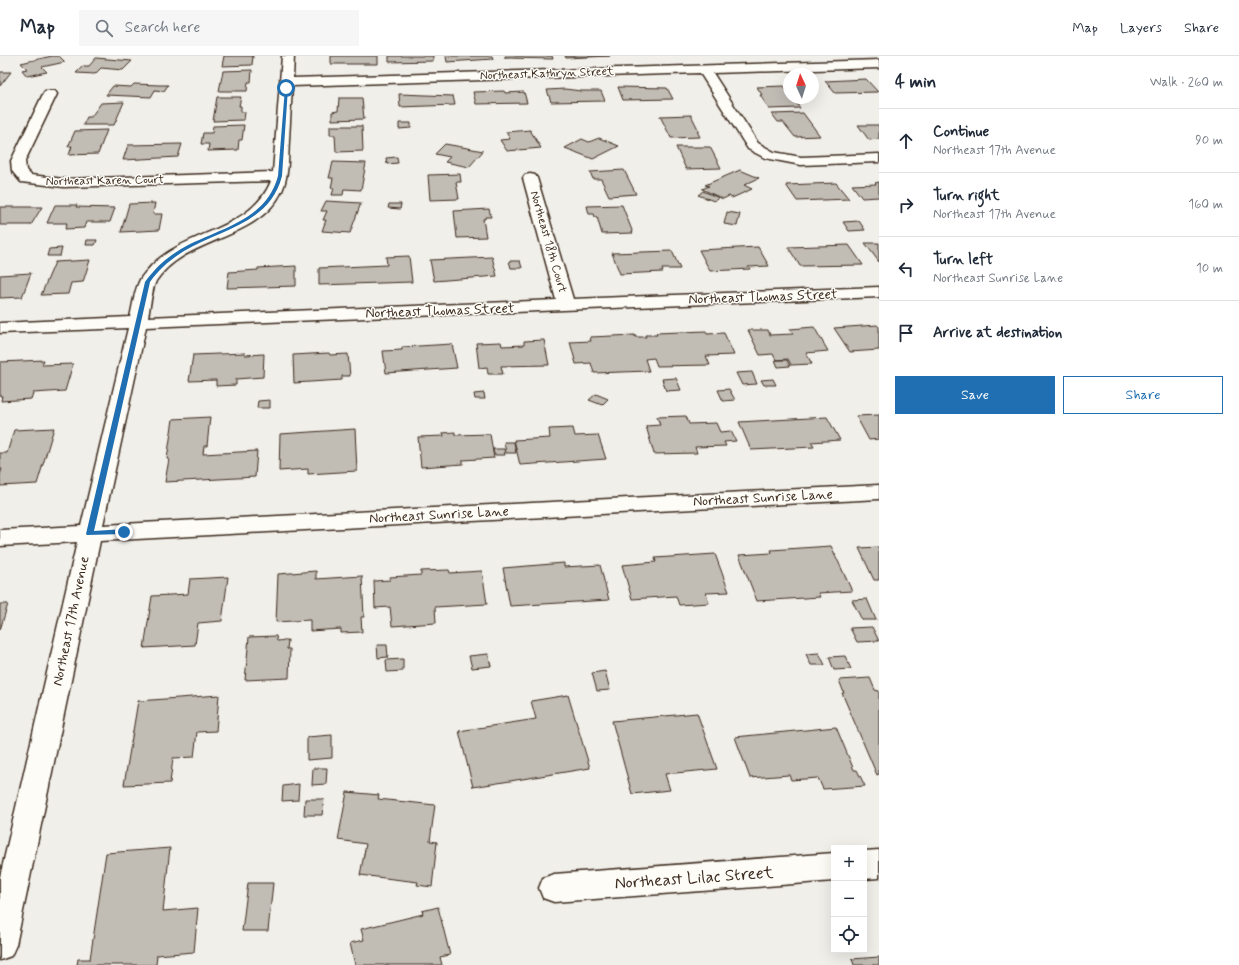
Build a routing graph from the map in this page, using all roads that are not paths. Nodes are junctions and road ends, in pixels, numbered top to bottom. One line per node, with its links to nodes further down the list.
1 (288, 56): 4 (street, Northeast 17th Avenue)
2 (879, 64): 3 (street, Northeast Kathryn Street)
3 (704, 69): 4 (street, Northeast Kathryn Street); 6 (street)
4 (287, 82): 7 (street, Northeast 17th Avenue)
5 (50, 94): 7 (street, Northeast Karen Court)
6 (879, 158)
7 (280, 176): 11 (street, Northeast 17th Avenue)
8 (530, 178): 10 (street, Northeast 18th Court)
9 (879, 292): 10 (street, Northeast Thomas Street)
10 (566, 305): 11 (street, Northeast Thomas Street)
11 (138, 323): 12 (street, Northeast Thomas Street); 14 (street, Northeast 17th Avenue)
12 (0, 328)
13 (879, 492): 14 (street, Northeast Sunrise Lane)
14 (90, 534): 15 (street, Northeast Sunrise Lane); 20 (street, Northeast 17th Avenue)
15 (0, 538)
16 (879, 864): 17 (street)
17 (867, 865)
18 (831, 868): 19 (street, Northeast Lilac Street)
19 (554, 888)
20 (0, 945)

